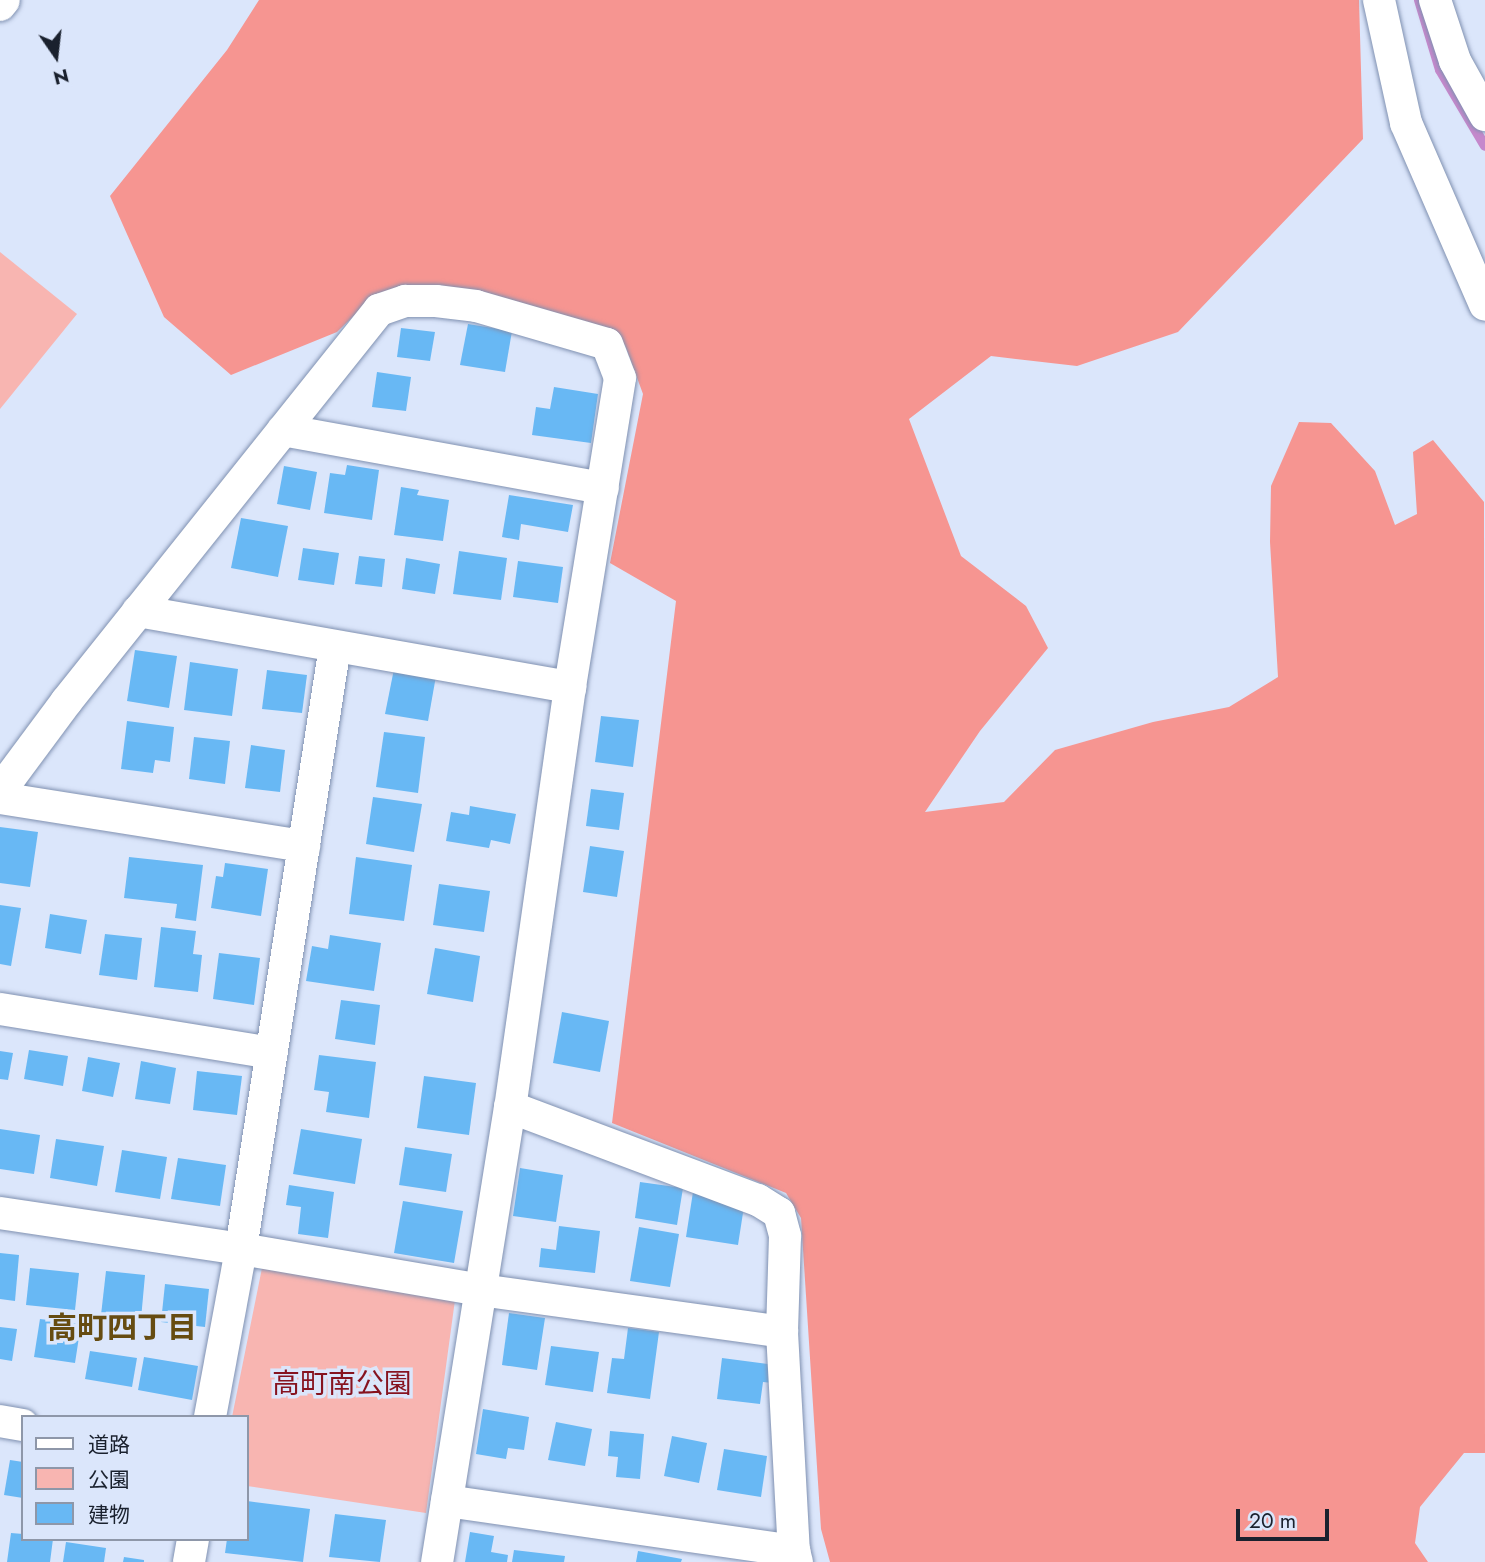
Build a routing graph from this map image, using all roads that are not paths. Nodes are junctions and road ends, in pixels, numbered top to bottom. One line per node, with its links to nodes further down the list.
1 (4, 0): 4 (street)
2 (1379, 0): 6 (street)
3 (1435, 0): 5 (street)
4 (0, 5)
5 (1485, 115)
6 (1485, 305)
7 (283, 430): 8 (street); 8 (street); 9 (street)
8 (603, 488): 11 (street)
9 (138, 611): 10 (street); 12 (street)
10 (335, 646): 11 (street); 14 (street)
11 (570, 688): 17 (street)
12 (0, 792)
13 (0, 798): 14 (street)
14 (304, 846): 16 (street)
15 (0, 1009): 16 (street)
16 (271, 1053): 19 (street)
17 (510, 1107): 20 (street); 21 (street)
18 (0, 1213): 19 (street)
19 (241, 1249): 20 (street); 22 (street)
20 (481, 1290): 21 (street); 25 (street)
21 (782, 1332): 27 (street)
22 (211, 1415)
23 (0, 1421): 24 (street)
24 (21, 1424)
25 (447, 1501): 27 (street); 29 (street)
26 (193, 1541): 28 (street)
27 (795, 1556)
28 (189, 1562)
29 (437, 1562)

